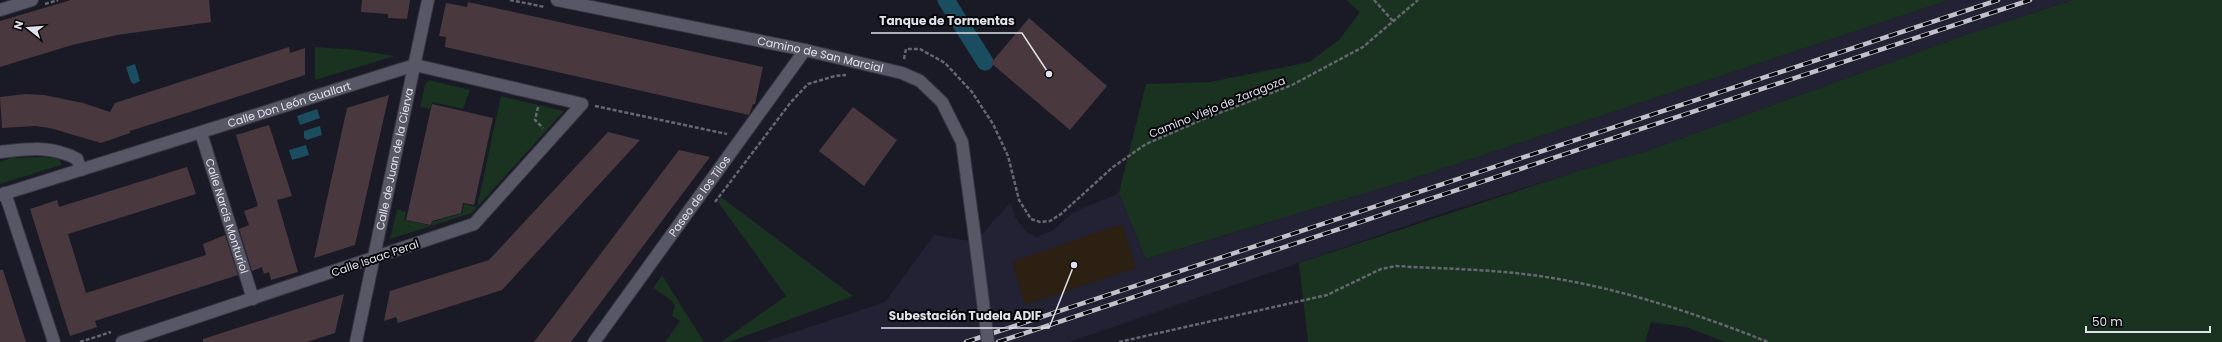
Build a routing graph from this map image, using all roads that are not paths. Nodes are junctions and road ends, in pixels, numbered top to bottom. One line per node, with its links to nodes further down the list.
1 (32, 0): 4 (street)
2 (428, 0): 6 (street, Calle de Juan de la Cierva)
3 (557, 0): 5 (street, Camino de San Marcial)
4 (0, 10)
5 (805, 50): 16 (street, Paseo de los Tilos); 17 (street, Camino de San Marcial, bridge)
6 (415, 65): 7 (street, Calle Don León Guallart); 11 (street, Calle de Juan de la Cierva); 11 (street, Calle Isaac Peral)
7 (201, 133): 9 (street, Calle Don León Guallart); 12 (street, Calle Narcís Monturiol)
8 (0, 152): 9 (street)
9 (81, 170): 10 (street, Calle Don León Guallart)
10 (3, 194): 13 (street)
11 (374, 258): 12 (street, Calle Isaac Peral); 15 (street, Calle de Juan de la Cierva)
12 (253, 299): 14 (street, Calle Isaac Peral)
13 (54, 342)
14 (122, 342)
15 (356, 342)
16 (594, 342)
17 (988, 342)

